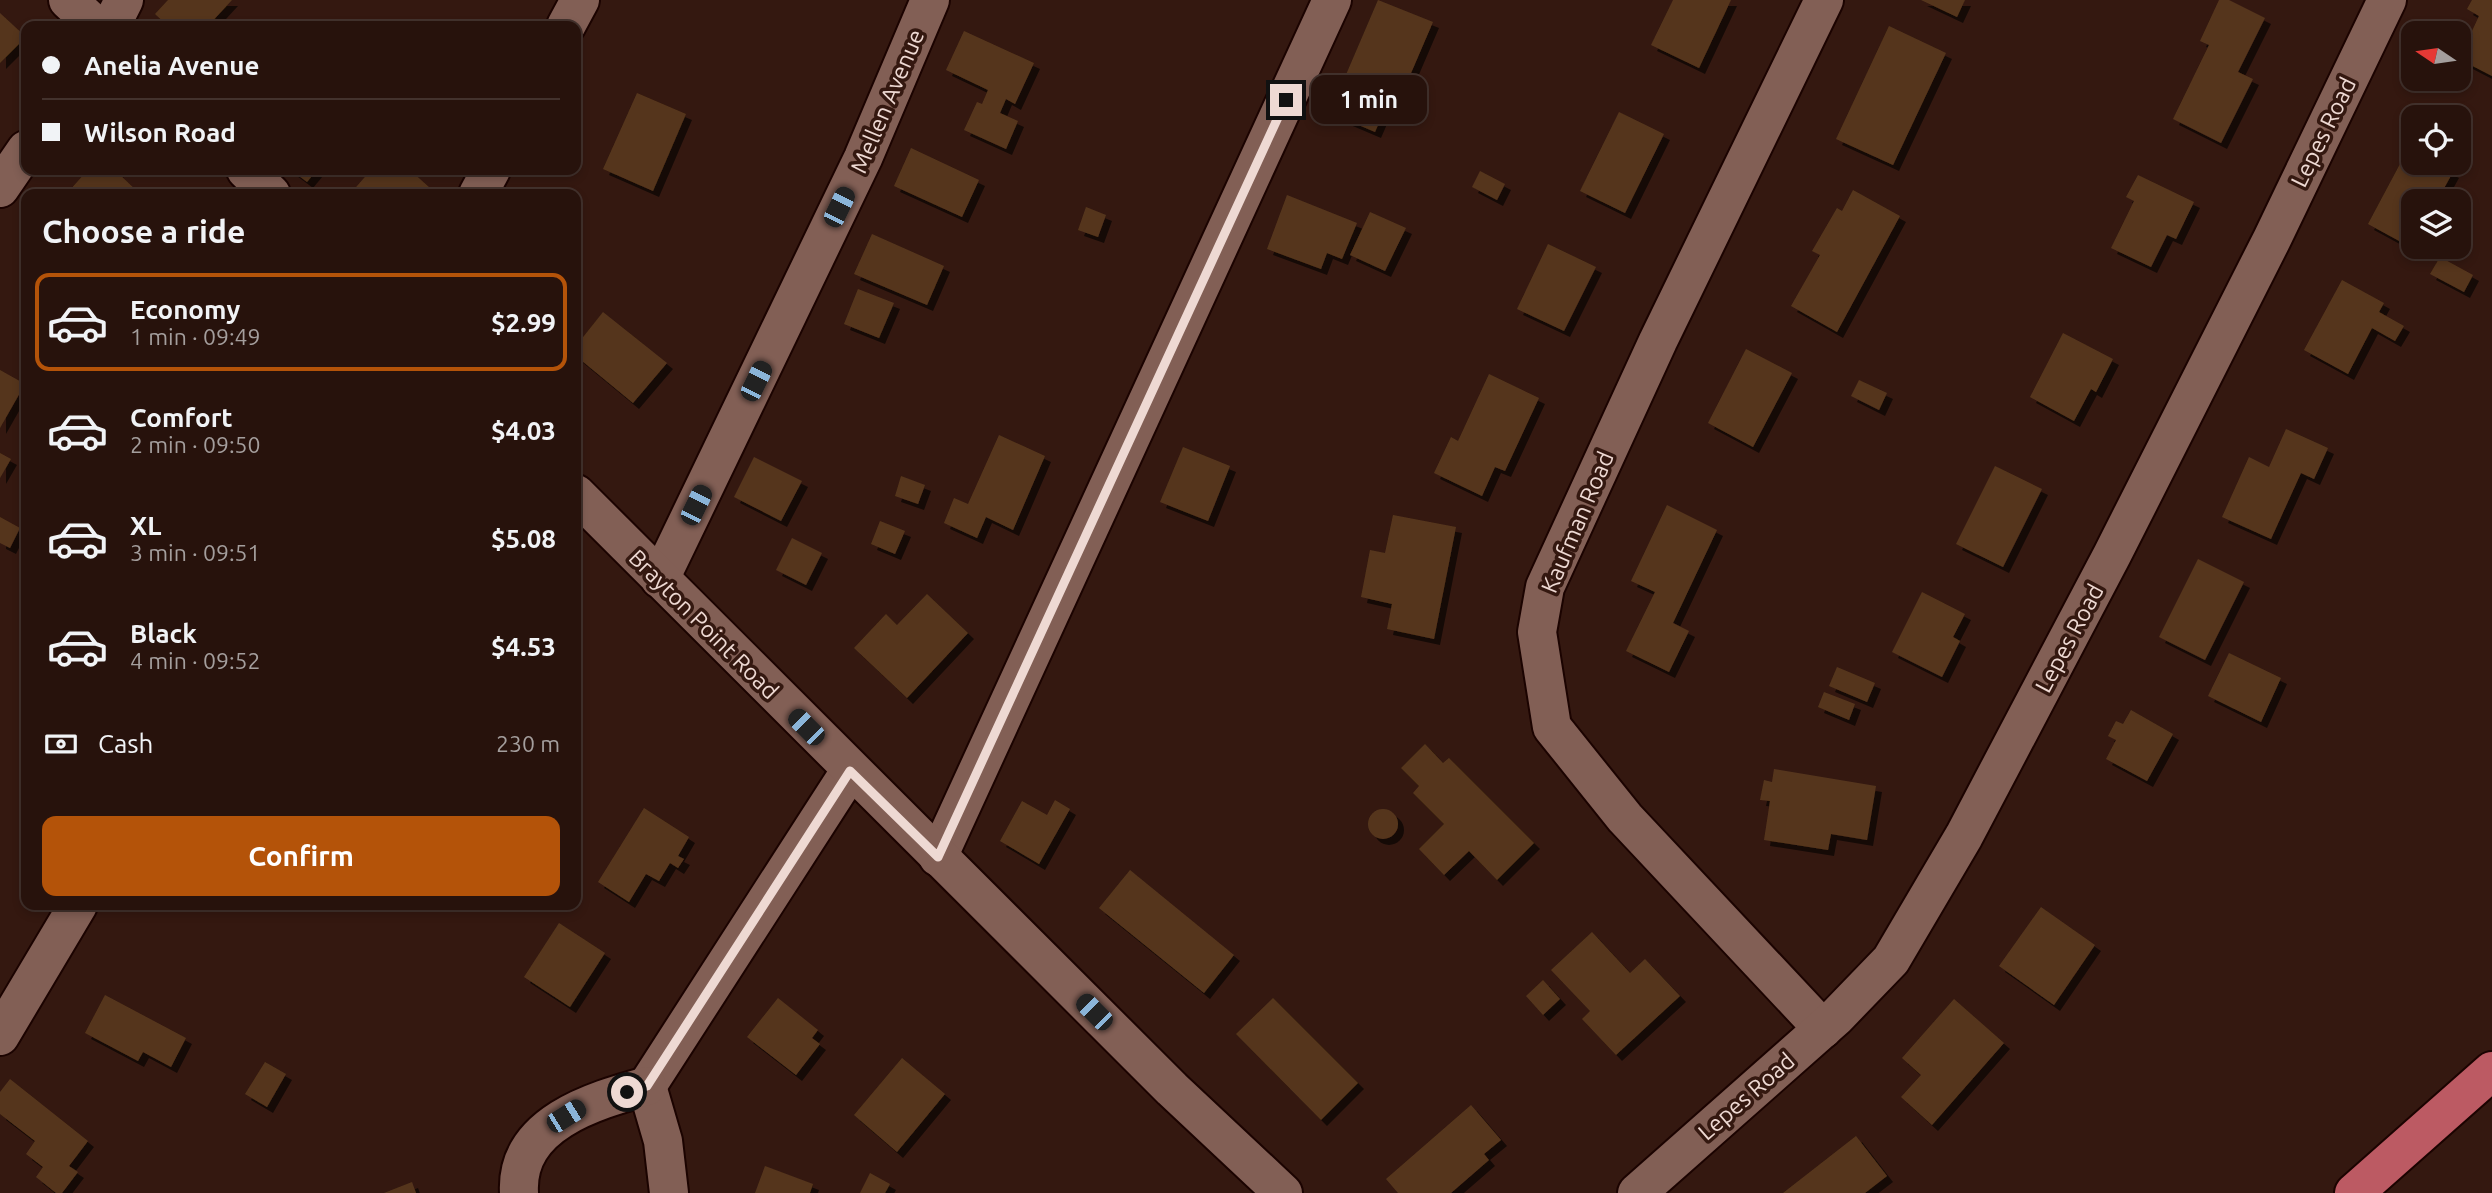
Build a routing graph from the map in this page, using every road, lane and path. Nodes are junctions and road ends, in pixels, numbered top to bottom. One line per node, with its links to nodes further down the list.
1 (68, 0): 8 (street)
2 (124, 0): 9 (street)
3 (580, 0): 10 (street)
4 (930, 0): 16 (street, Mellen Avenue)
5 (1332, 0): 18 (street)
6 (1824, 0): 20 (street, Kaufman Road)
7 (2387, 0): 20 (street, Lepes Road)
8 (91, 21)
9 (114, 21)
10 (569, 21)
11 (21, 157): 13 (street)
12 (251, 175): 14 (street)
13 (0, 188)
14 (266, 189)
15 (581, 499): 16 (street, Brayton Point Road)
16 (660, 579): 17 (street, Brayton Point Road)
17 (850, 771): 18 (street, Brayton Point Road); 23 (street)
18 (938, 857): 26 (street, Brayton Point Road)
19 (75, 910): 21 (street)
20 (1823, 1029): 27 (street, Lepes Road)
21 (0, 1036)
22 (2492, 1071): 28 (main road)
23 (647, 1086): 24 (street); 25 (street)
24 (519, 1193)
25 (668, 1193)
26 (1283, 1193)
27 (1637, 1193)
28 (2354, 1193)

